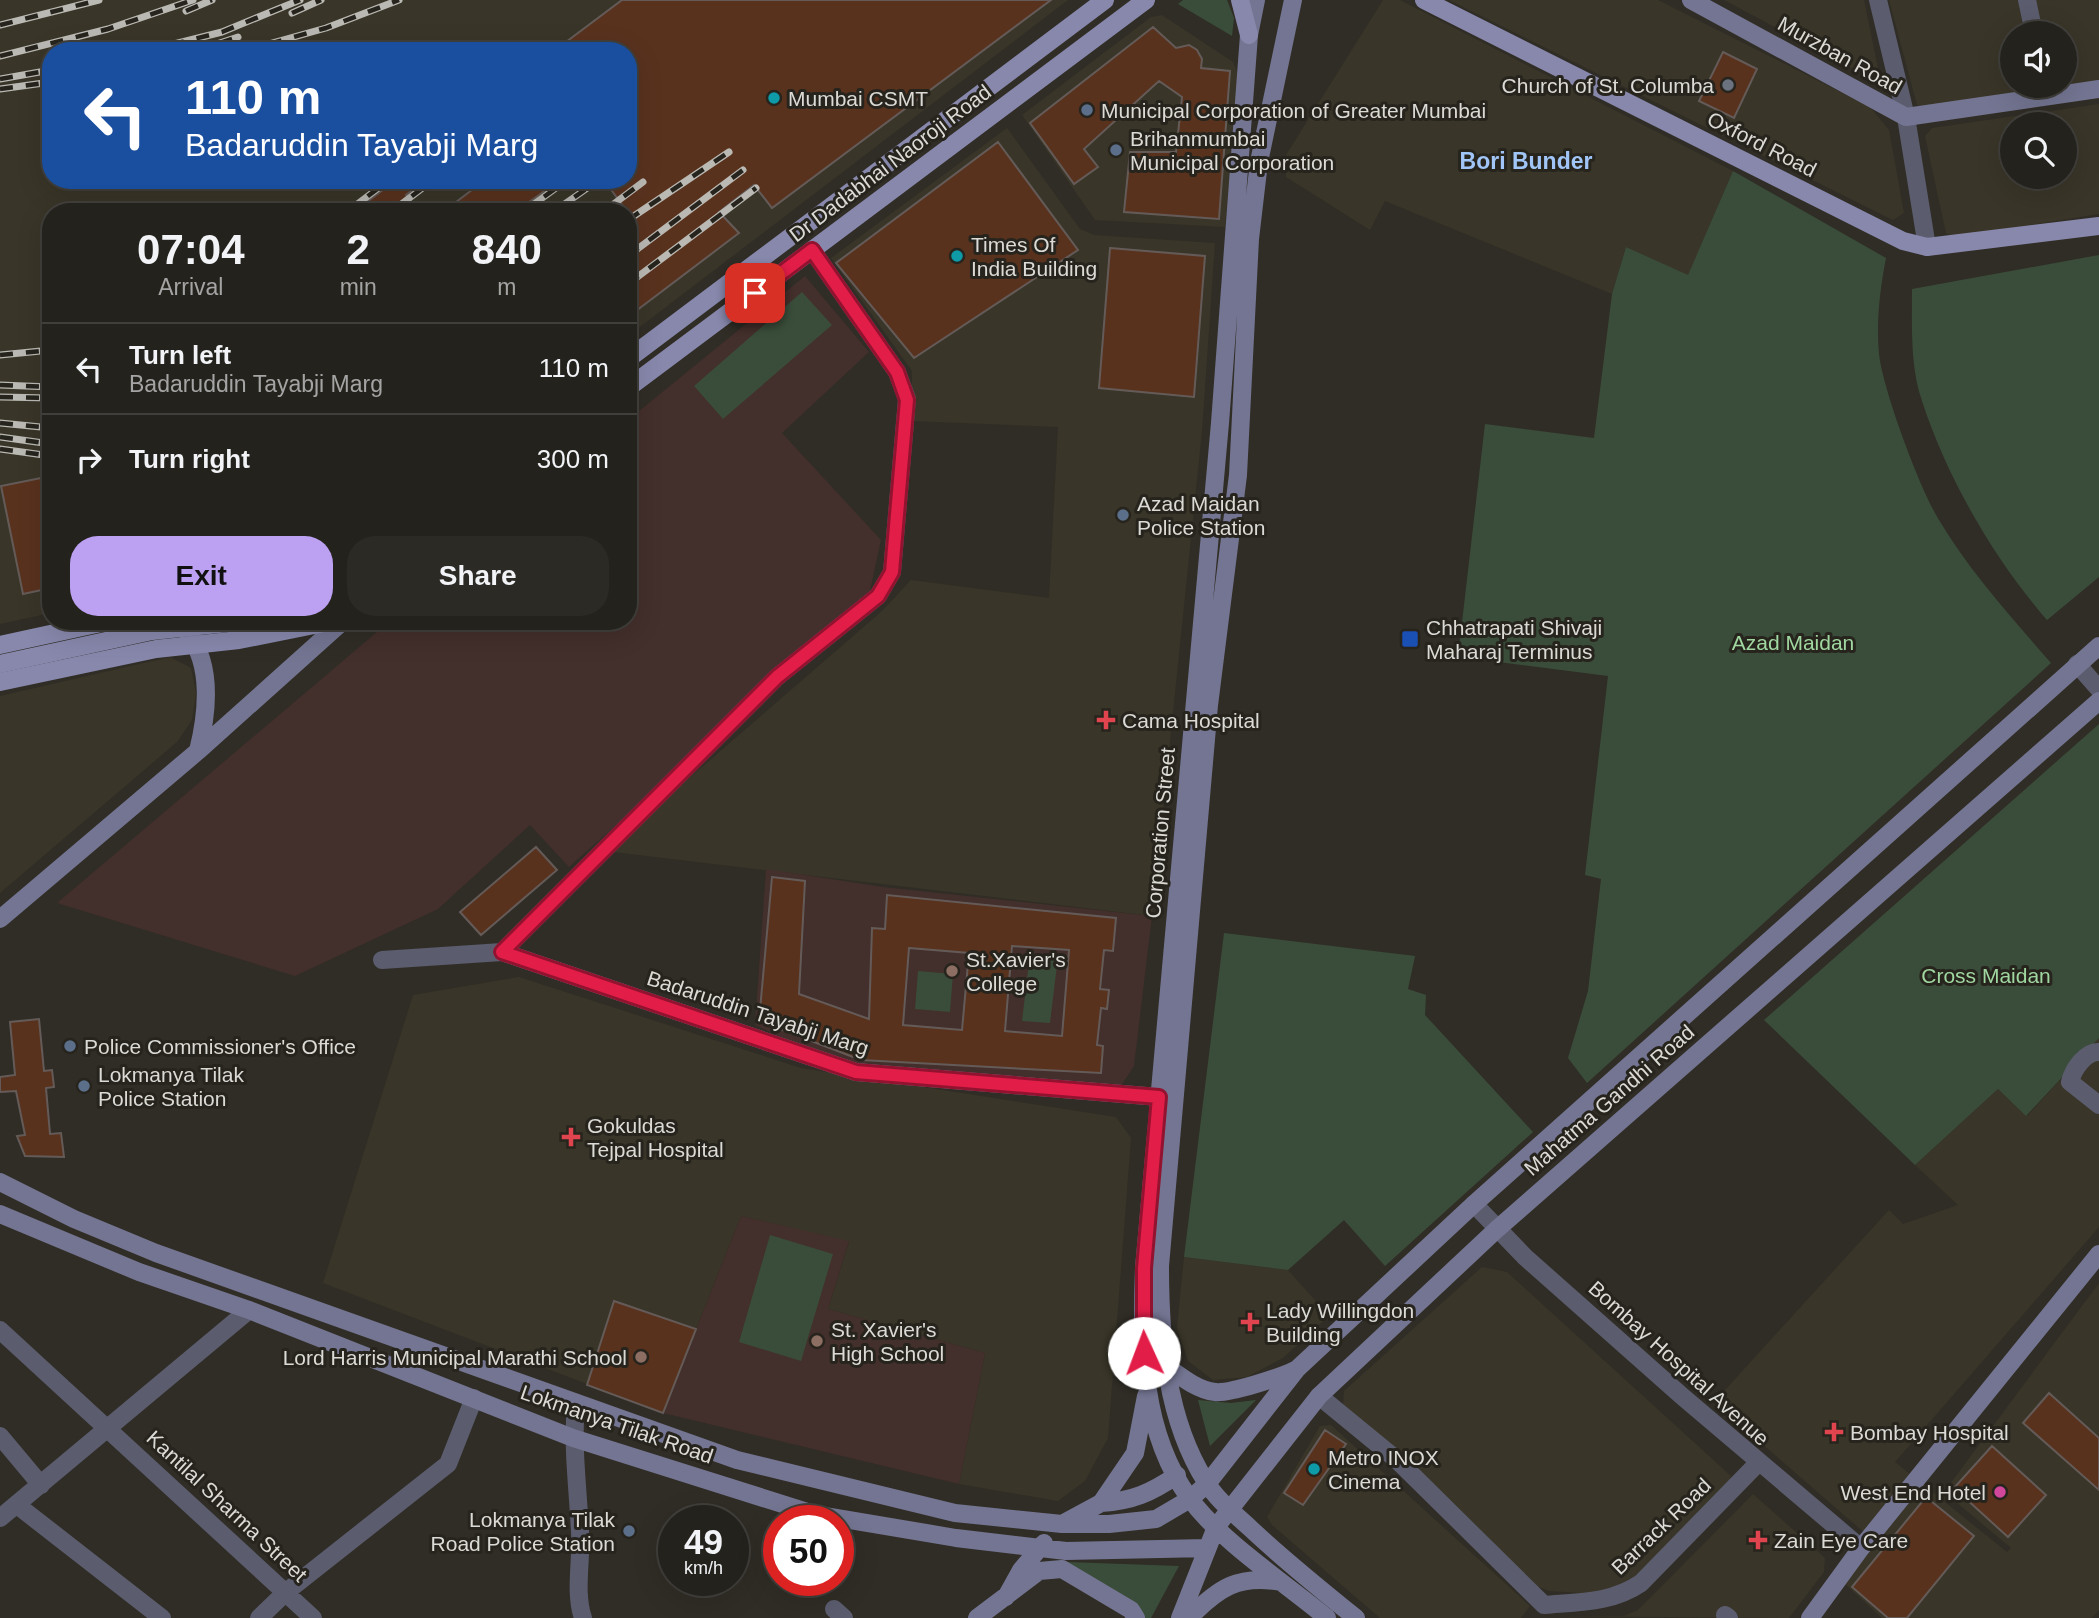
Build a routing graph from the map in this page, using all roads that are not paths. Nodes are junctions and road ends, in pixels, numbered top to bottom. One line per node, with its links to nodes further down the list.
1 (1105, 0): 19 (main road, Dr Dadabhai Naoroji Road)
2 (1146, 0): 18 (main road, Dr Dadabhai Naoroji Road)
3 (1240, 0): 11 (main road)
4 (1256, 0): 11 (main road, Corporation Street)
5 (1293, 0): 22 (main road, Corporation Street)
6 (1424, 0): 17 (main road, Oxford Road)
7 (1691, 0): 15 (main road, Murzban Road)
8 (1878, 0): 15 (street)
9 (2027, 0): 10 (street)
10 (2031, 21)
11 (1249, 35): 21 (main road, Corporation Street)
12 (2099, 89): 13 (main road, Murzban Road)
13 (2077, 90)
14 (2012, 98): 15 (main road, Murzban Road)
15 (1906, 117): 17 (street)
16 (2099, 226): 17 (main road, Oxford Road)
17 (1927, 247)
18 (812, 250): 20 (main road, Dr Dadabhai Naoroji Road); 38 (street)
19 (637, 352)
20 (637, 381)
21 (1216, 471): 22 (main road); 41 (main road, Corporation Street)
22 (1238, 475): 41 (main road, Corporation Street)
23 (69, 630): 29 (main road)
24 (161, 630): 31 (main road, bridge)
25 (185, 630): 28 (main road)
26 (300, 630): 28 (main road)
27 (333, 630): 36 (main road)
28 (196, 643): 33 (main road); 36 (main road)
29 (0, 645)
30 (2099, 646): 32 (main road)
31 (0, 664)
32 (2077, 664): 34 (street); 44 (main road)
33 (0, 682)
34 (2099, 689)
35 (2099, 701): 46 (main road, Mahatma Gandhi Road)
36 (198, 751): 37 (main road)
37 (0, 919)
38 (502, 952): 39 (street); 41 (main road, Badaruddin Tayabji Marg)
39 (382, 960)
40 (2099, 1052): 42 (street)
41 (1167, 1097): 50 (main road, Corporation Street); 52 (main road, Corporation Street)
42 (2099, 1105)
43 (0, 1182): 55 (main road, Lokmanya Tilak Road)
44 (1474, 1205): 46 (street, Bombay Hospital Avenue); 51 (main road)
45 (0, 1214): 48 (main road, Lokmanya Tilak Road)
46 (1496, 1230): 53 (main road, Mahatma Gandhi Road); 59 (street, Bombay Hospital Avenue)
47 (2099, 1254): 72 (main road)
48 (249, 1310): 54 (main road, Lokmanya Tilak Road); 56 (street)
49 (0, 1330): 56 (street, Kantilal Sharma Street)
50 (1166, 1366): 51 (main road); 61 (main road, Corporation Street)
51 (1297, 1369): 61 (main road, Lokmanya Tilak Road)
52 (1147, 1391): 60 (main road, Corporation Street); 64 (main road)
53 (1319, 1396): 66 (main road, Mahatma Gandhi Road); 76 (street)
54 (474, 1398): 58 (main road, Lokmanya Tilak Road); 74 (street)
55 (576, 1403): 58 (street); 68 (main road, Lokmanya Tilak Road)
56 (109, 1428): 62 (street); 74 (street, Kantilal Sharma Street)
57 (0, 1436): 62 (street)
58 (573, 1438): 70 (main road, Lokmanya Tilak Road); 77 (street)
59 (1758, 1463): 72 (street, Bombay Hospital Avenue); 76 (street, Barrack Road)
60 (1177, 1475): 63 (main road, Corporation Street); 64 (main road)
61 (1207, 1484): 63 (main road, Lokmanya Tilak Road); 66 (main road, Corporation Street)
62 (41, 1485): 65 (street)
63 (1190, 1499): 68 (main road, Lokmanya Tilak Road); 69 (main road, Corporation Street)
64 (1101, 1503): 68 (main road)
65 (17, 1505): 67 (street); 78 (street)
66 (1231, 1510): 69 (main road, Mahatma Gandhi Road); 86 (main road, Corporation Street)
67 (0, 1518)
68 (1062, 1524): 70 (main road)
69 (1216, 1527): 71 (main road, Mahatma Gandhi Road); 73 (main road, Corporation Street)
70 (1039, 1548): 71 (main road, Lokmanya Tilak Road); 75 (main road)
71 (1207, 1548): 83 (main road, Mahatma Gandhi Road)
72 (1861, 1548): 87 (main road)
73 (1284, 1583): 84 (main road); 85 (main road, Corporation Street)
74 (286, 1592): 79 (street); 80 (street, Kantilal Sharma Street)
75 (1006, 1597): 81 (main road); 82 (main road)
76 (1538, 1612)
77 (576, 1614)
78 (162, 1618)
79 (259, 1618)
80 (313, 1618)
81 (976, 1618)
82 (1136, 1618)
83 (1180, 1618)
84 (1189, 1618)
85 (1327, 1618)
86 (1356, 1618)
87 (1810, 1618)

